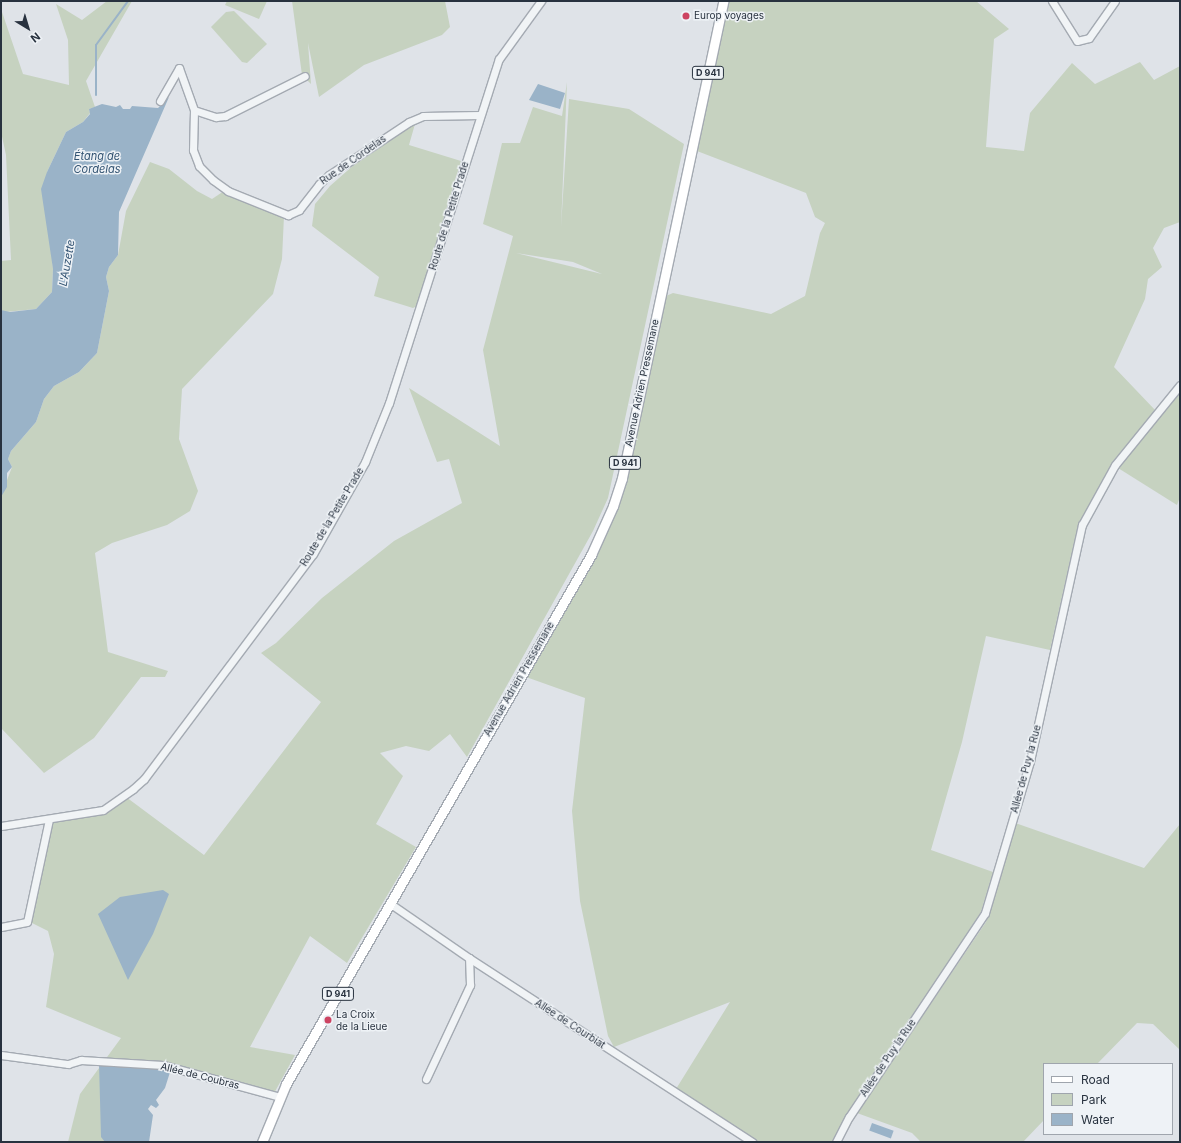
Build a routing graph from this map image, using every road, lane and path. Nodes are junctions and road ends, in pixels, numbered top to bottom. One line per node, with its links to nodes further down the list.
1 (541, 1): 8 (street, Route de la Petite Prade)
2 (723, 1): 12 (main road, Avenue Adrien Pressemane / D 941)
3 (1052, 1): 4 (street)
4 (1115, 1)
5 (305, 76): 7 (street)
6 (160, 101): 7 (street, Rue de Cordelas)
7 (194, 110): 8 (street, Rue de Cordelas)
8 (480, 115): 10 (street, Route de la Petite Prade)
9 (1180, 385): 20 (street, Allée de Puy la Rue)
10 (49, 819): 11 (street, Route de la Petite Prade); 13 (street)
11 (1, 826)
12 (391, 904): 14 (street, Allée de Courbiat); 17 (main road, D 941)
13 (1, 927)
14 (469, 958): 16 (street); 19 (street, Allée de Courbiat)
15 (1, 1055): 17 (street, Allée de Coubras)
16 (426, 1079)
17 (280, 1097): 18 (main road, D 941)
18 (262, 1142)
19 (752, 1142)
20 (836, 1142)

